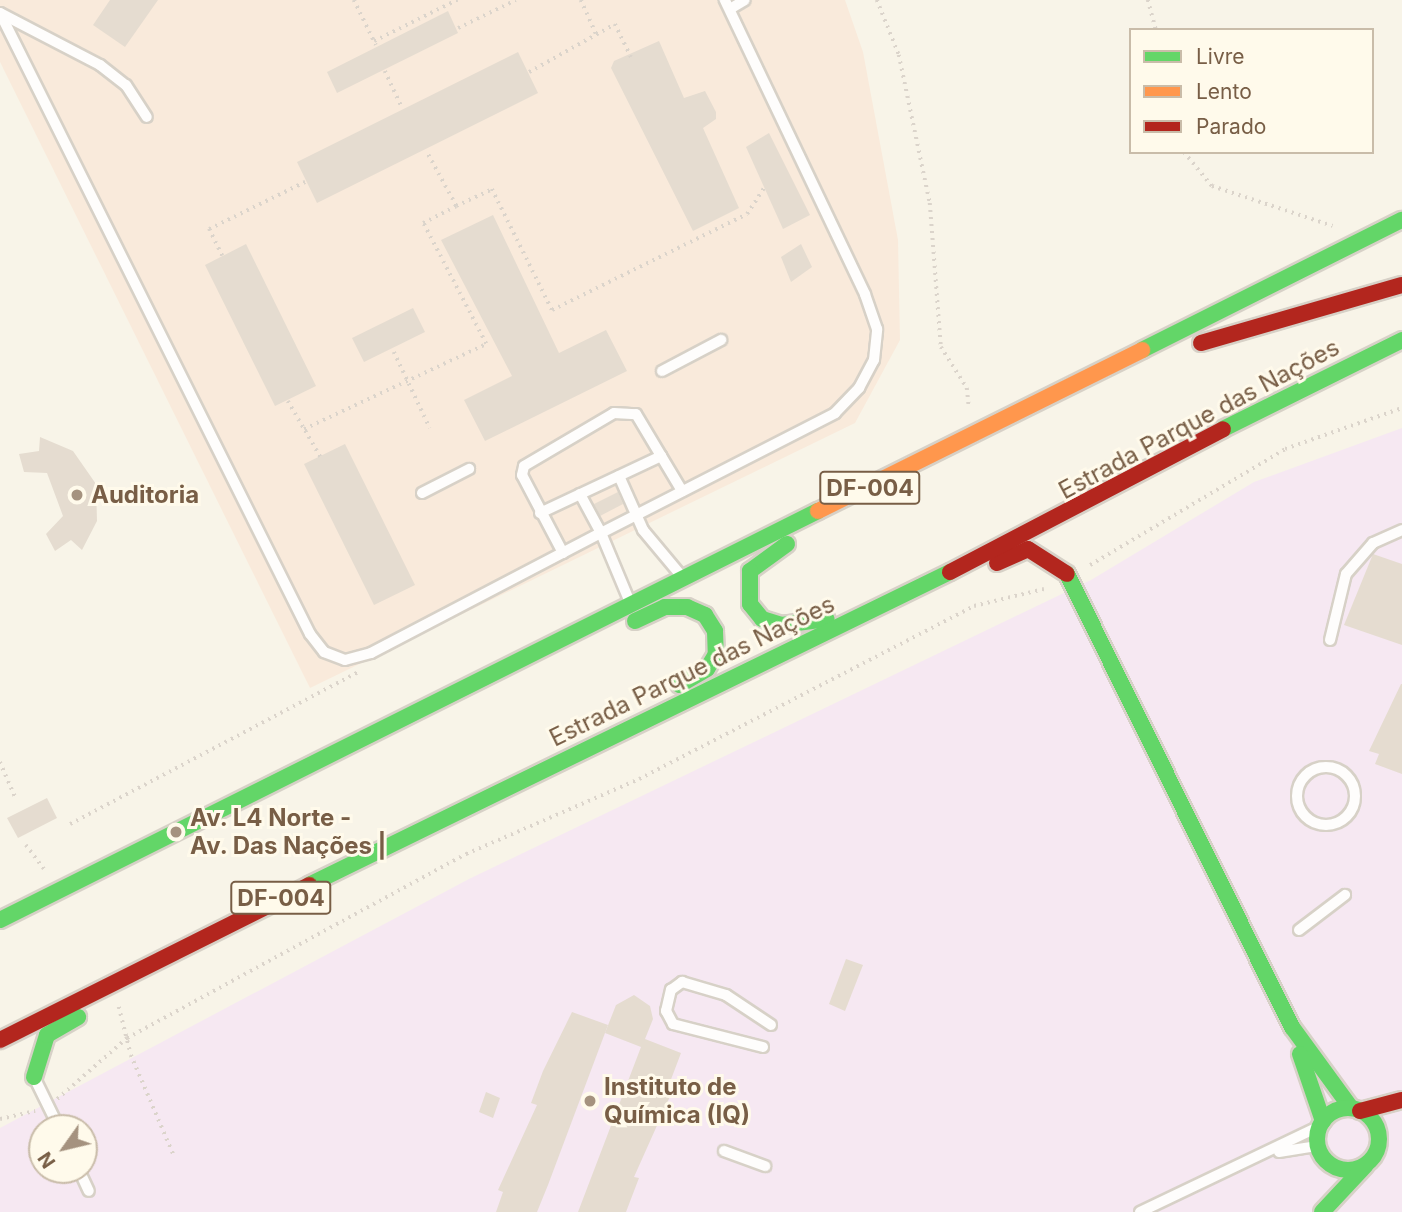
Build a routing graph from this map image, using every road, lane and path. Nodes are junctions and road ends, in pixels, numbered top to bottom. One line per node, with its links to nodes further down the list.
1 (354, 0): 2 (path)
2 (457, 0)
3 (516, 0): 10 (path)
4 (581, 0): 12 (path)
5 (745, 0): 8 (lane)
6 (877, 0): 38 (path)
7 (1148, 0): 11 (path)
8 (728, 4): 44 (lane)
9 (0, 13): 17 (lane); 53 (lane)
10 (458, 27)
11 (1155, 28)
12 (596, 34): 13 (path); 15 (path)
13 (631, 57)
14 (385, 71): 16 (path)
15 (529, 72)
16 (401, 106)
17 (147, 117)
18 (427, 153): 22 (path)
19 (1186, 154): 24 (path)
20 (305, 182): 25 (path)
21 (764, 188): 22 (path)
22 (456, 206): 31 (path)
23 (1402, 220): 32 (main road, DF-004)
24 (1342, 229)
25 (222, 256)
26 (1402, 285): 32 (main road)
27 (721, 340): 30 (lane)
28 (1402, 340): 35 (main road, Estrada Parque das Nações / DF-004)
29 (394, 352): 31 (path)
30 (662, 371)
31 (407, 381): 36 (path); 37 (path)
32 (1052, 396): 38 (main road, DF-004)
33 (288, 401): 37 (path)
34 (1402, 408): 55 (path)
35 (1232, 425): 49 (main road); 57 (main road, Estrada Parque das Nações / DF-004)
36 (430, 428)
37 (304, 429): 40 (path)
38 (972, 435): 42 (main road, DF-004)
39 (662, 456): 43 (lane); 44 (lane); 47 (lane)
40 (320, 457)
41 (469, 469): 45 (lane)
42 (908, 469): 54 (main road, DF-004); 57 (main road)
43 (618, 476): 46 (lane); 48 (lane)
44 (682, 491): 48 (lane)
45 (422, 493)
46 (580, 494): 47 (lane); 51 (lane)
47 (540, 513): 53 (lane)
48 (636, 513): 51 (lane); 54 (lane)
49 (1074, 527)
50 (1402, 530): 58 (lane)
51 (601, 533): 53 (lane); 56 (lane)
52 (1064, 546): 55 (main road)
53 (563, 553)
54 (685, 577): 56 (main road, DF-004)
55 (1067, 577): 57 (main road); 72 (main road); 73 (path)
56 (630, 604): 60 (main road, DF-004)
57 (845, 621): 61 (main road, Estrada Parque das Nações / DF-004)
58 (1330, 640)
59 (362, 670): 65 (path)
60 (499, 671): 61 (main road); 67 (main road, DF-004)
61 (563, 758): 69 (main road, Estrada Parque das Nações / DF-004)
62 (0, 762): 63 (path)
63 (16, 799)
64 (1352, 810): 64 (lane)
65 (70, 824)
66 (1345, 895): 68 (lane)
67 (0, 920)
68 (1299, 930)
69 (174, 951): 70 (main road); 74 (main road, Estrada Parque das Nações / DF-004)
70 (117, 997): 73 (path); 76 (main road)
71 (771, 1025): 75 (lane)
72 (1292, 1027): 80 (main road); 83 (main road)
73 (127, 1038): 78 (path); 89 (path)
74 (0, 1040)
75 (763, 1047)
76 (29, 1071): 81 (lane)
77 (1402, 1100): 80 (main road)
78 (55, 1101)
79 (39, 1110): 82 (path)
80 (1356, 1110): 83 (main road); 85 (main road)
81 (52, 1114)
82 (0, 1119)
83 (1321, 1124): 87 (main road); 88 (lane)
84 (1399, 1124): 85 (main road)
85 (1378, 1149): 91 (main road)
86 (724, 1151): 90 (lane)
87 (1320, 1152): 88 (lane); 91 (main road); 95 (main road)
88 (1271, 1153): 94 (lane)
89 (174, 1156)
90 (765, 1166)
91 (1366, 1166): 95 (main road)
92 (86, 1184): 93 (lane)
93 (89, 1191)
94 (1140, 1212)
95 (1320, 1212)

